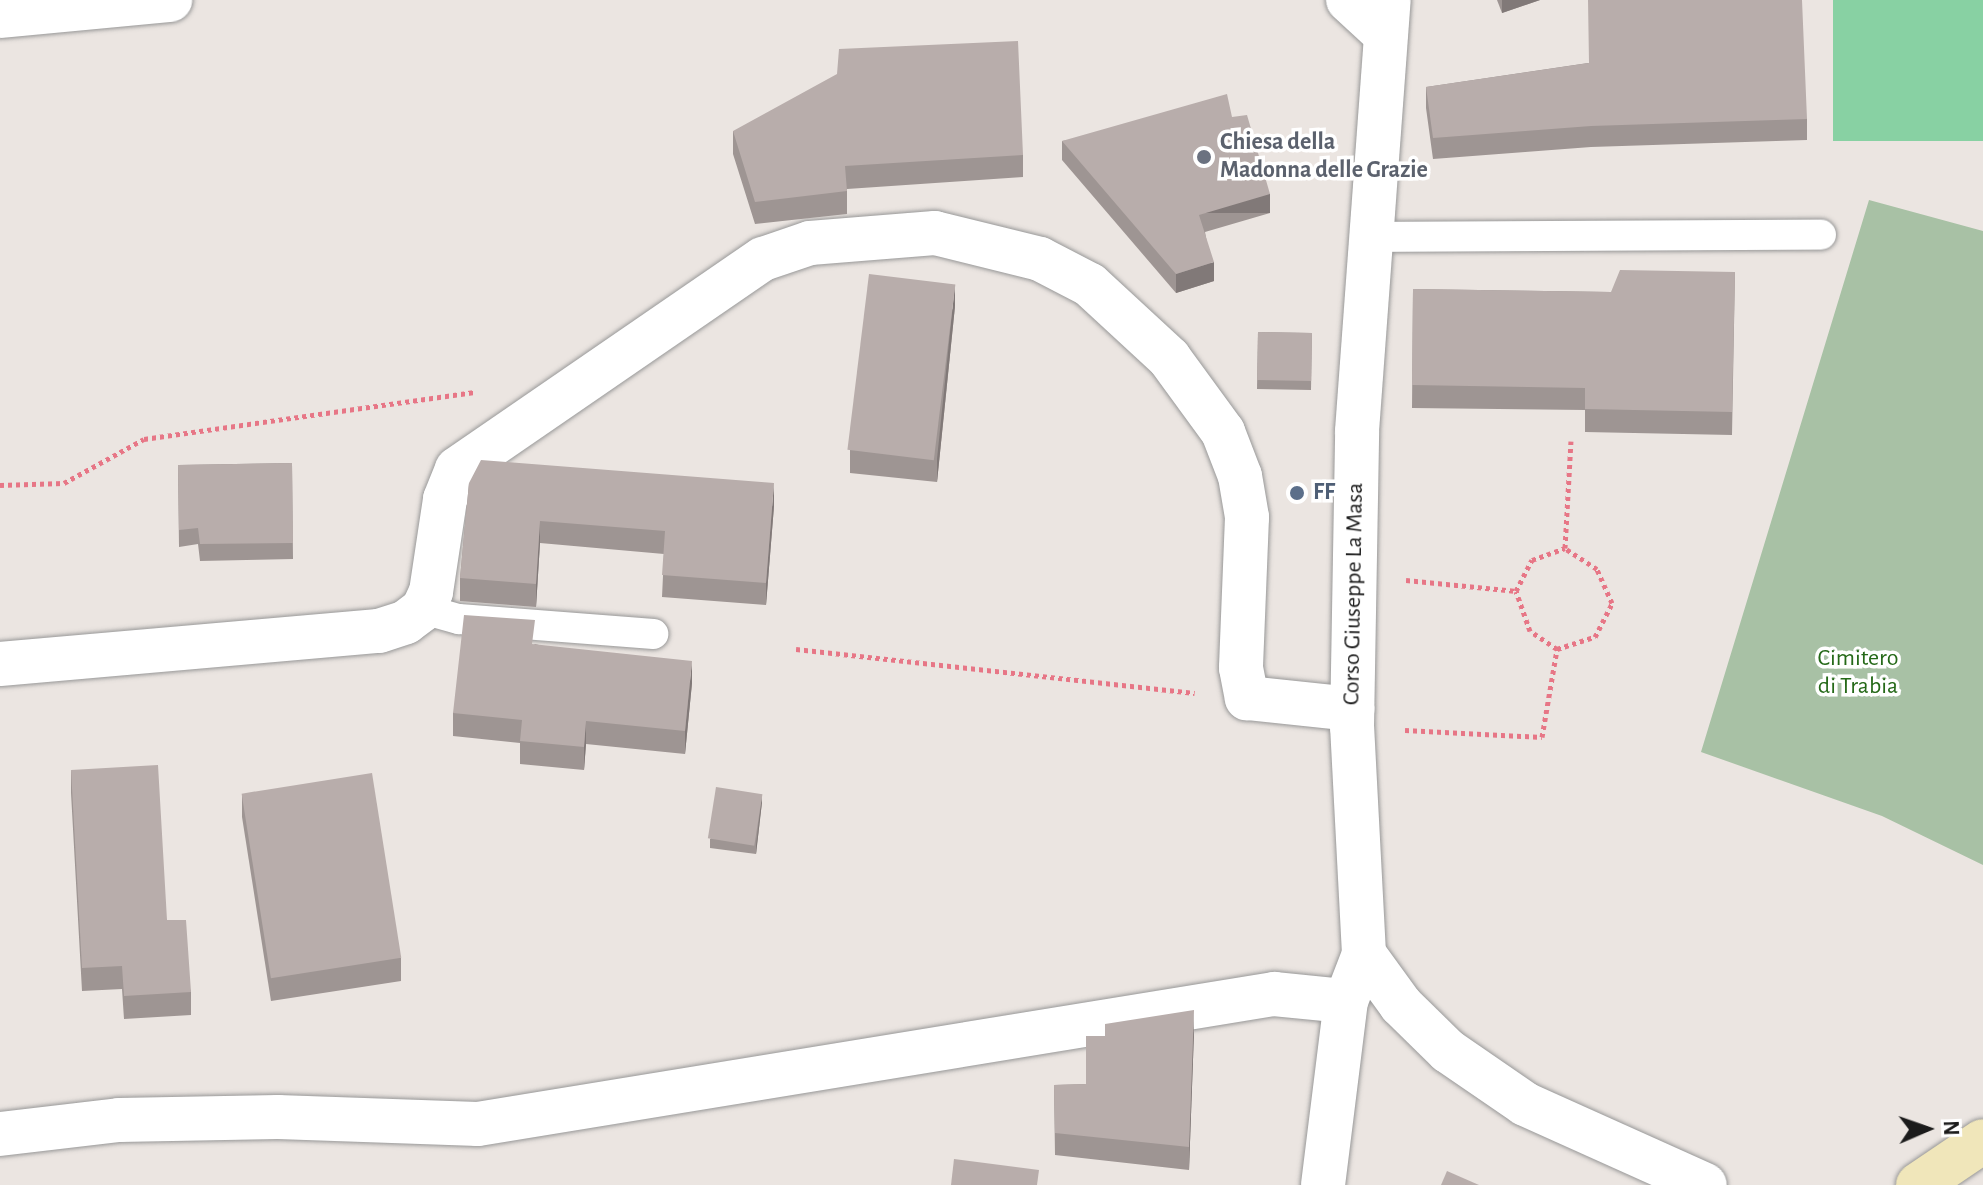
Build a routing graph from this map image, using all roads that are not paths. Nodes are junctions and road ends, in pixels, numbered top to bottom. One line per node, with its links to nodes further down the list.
1 (170, 0): 3 (street)
2 (1348, 0): 4 (street)
3 (0, 16)
4 (1387, 17): 6 (street, Corso Giuseppe La Masa)
5 (1821, 235): 6 (lane)
6 (1371, 237): 10 (street, Corso Giuseppe La Masa)
7 (423, 609): 8 (lane); 9 (street); 10 (street)
8 (653, 634)
9 (0, 664)
10 (1352, 718): 11 (street, Corso Giuseppe La Masa)
11 (1364, 954): 12 (street, Corso Giuseppe La Masa); 16 (street)
12 (1346, 1001): 13 (street); 15 (street, Corso Giuseppe La Masa)
13 (0, 1134)
14 (1983, 1141): 17 (main road)
15 (1323, 1185)
16 (1705, 1185)
17 (1918, 1185)

